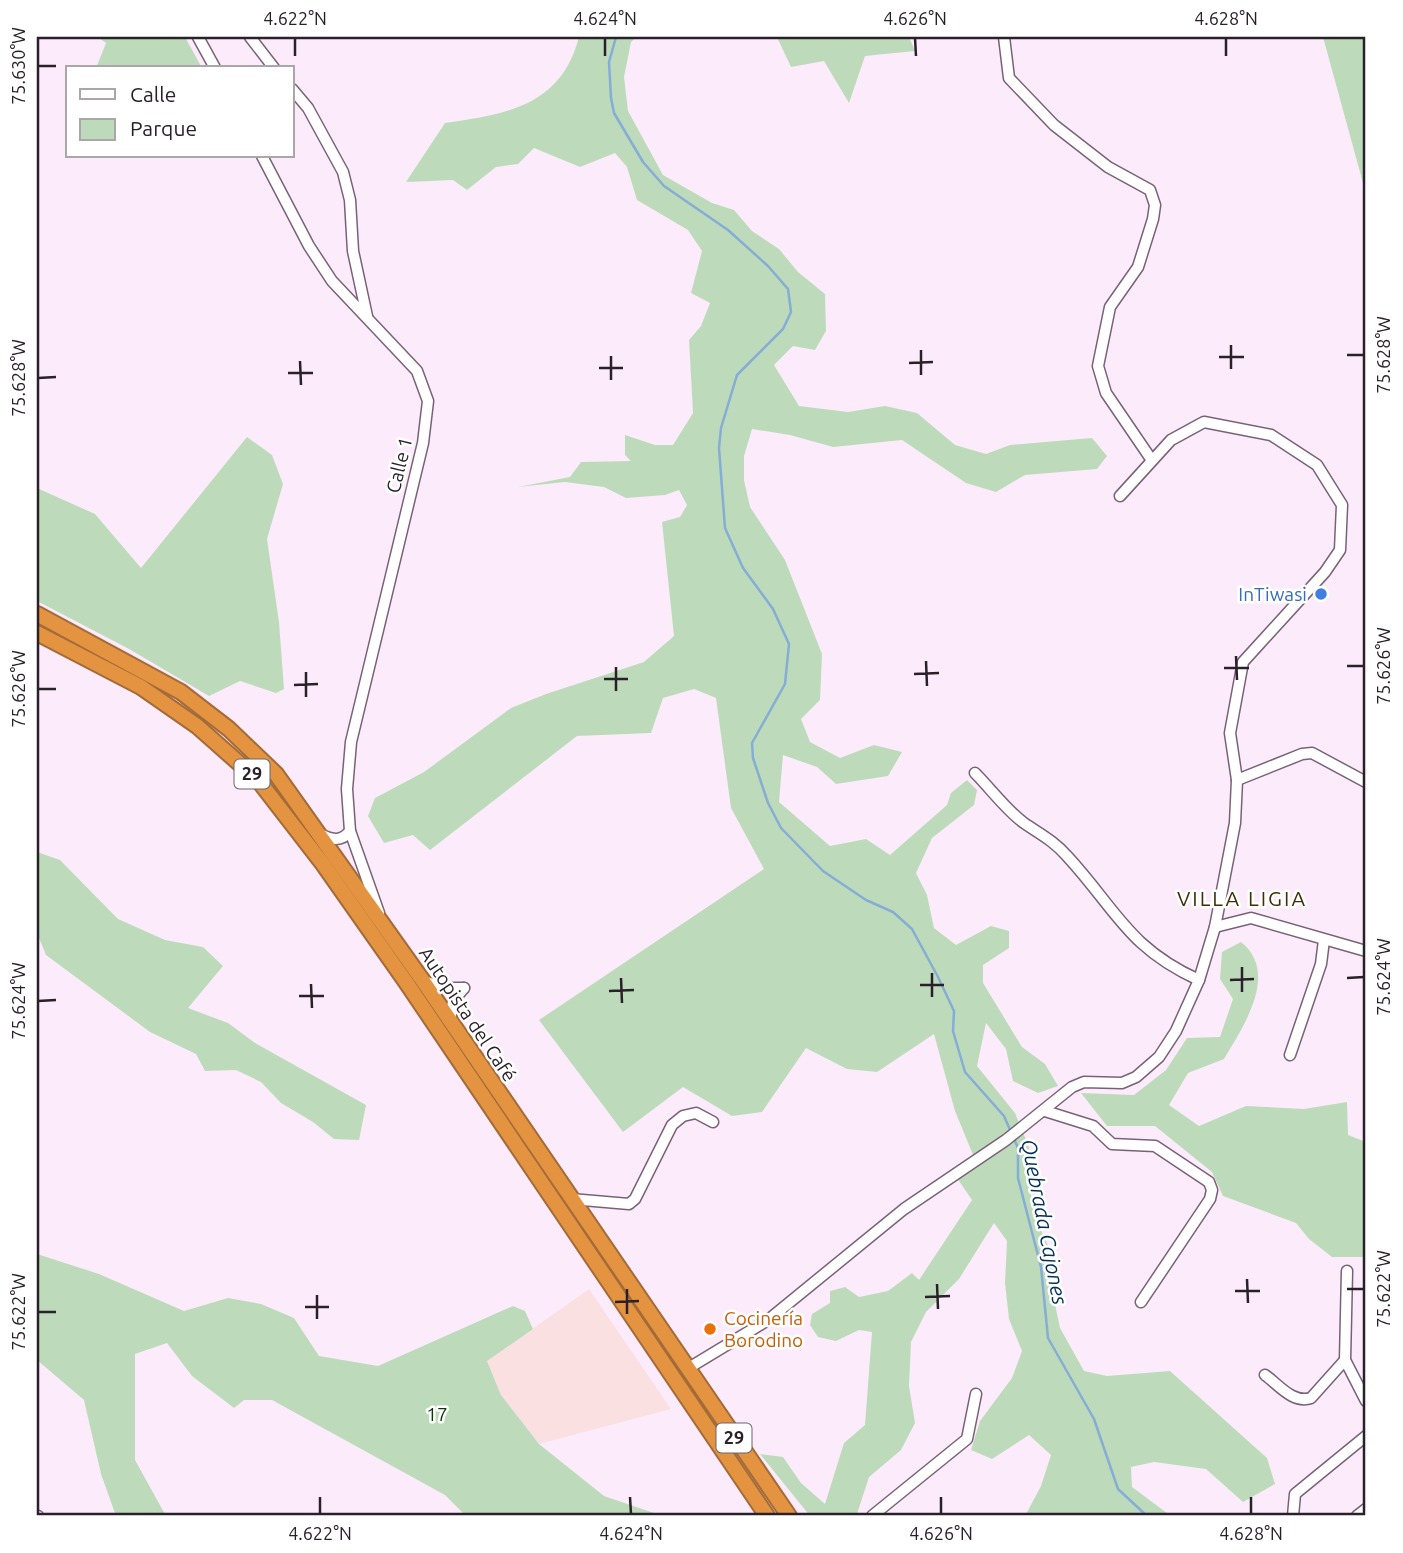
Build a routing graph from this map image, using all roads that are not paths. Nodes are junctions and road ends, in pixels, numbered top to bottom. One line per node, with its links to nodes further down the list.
1 (198, 37): 4 (street)
2 (250, 37): 5 (street)
3 (1003, 37): 9 (street)
4 (214, 66)
5 (272, 66)
6 (294, 91): 8 (street)
7 (263, 158): 8 (street, Calle 1)
8 (368, 316): 17 (street, Calle 1)
9 (1151, 459): 10 (street); 14 (street)
10 (1120, 496)
11 (37, 614): 16 (highway, Autopista del Café / 29)
12 (37, 633): 38 (highway, Autopista del Café / 29)
13 (975, 773): 22 (street)
14 (1237, 780): 15 (street); 19 (street)
15 (1366, 782)
16 (316, 831): 17 (street); 18 (highway, Autopista del Café / 29)
17 (350, 831): 18 (street, Calle 1)
18 (383, 924): 23 (highway, Autopista del Café / 29)
19 (1216, 927): 20 (street); 22 (street)
20 (1324, 940): 21 (street); 25 (street)
21 (1366, 951)
22 (1199, 980): 26 (street)
23 (423, 981): 24 (highway, Autopista del Café / 29); 24 (street)
24 (450, 1021): 28 (highway, Autopista del Café / 29)
25 (1290, 1055)
26 (1045, 1111): 30 (street); 32 (street)
27 (713, 1122): 28 (street)
28 (571, 1199): 32 (highway, Autopista del Café / 29)
29 (1348, 1271): 31 (street)
30 (1141, 1302)
31 (1345, 1360): 33 (street); 35 (street)
32 (687, 1369): 39 (highway, Autopista del Café / 29)
33 (1265, 1375)
34 (976, 1394): 40 (street)
35 (1366, 1401)
36 (1366, 1436): 41 (street)
37 (1366, 1509): 42 (street)
38 (767, 1516)
39 (789, 1516)
40 (872, 1516)
41 (1293, 1516)
42 (1357, 1516)

